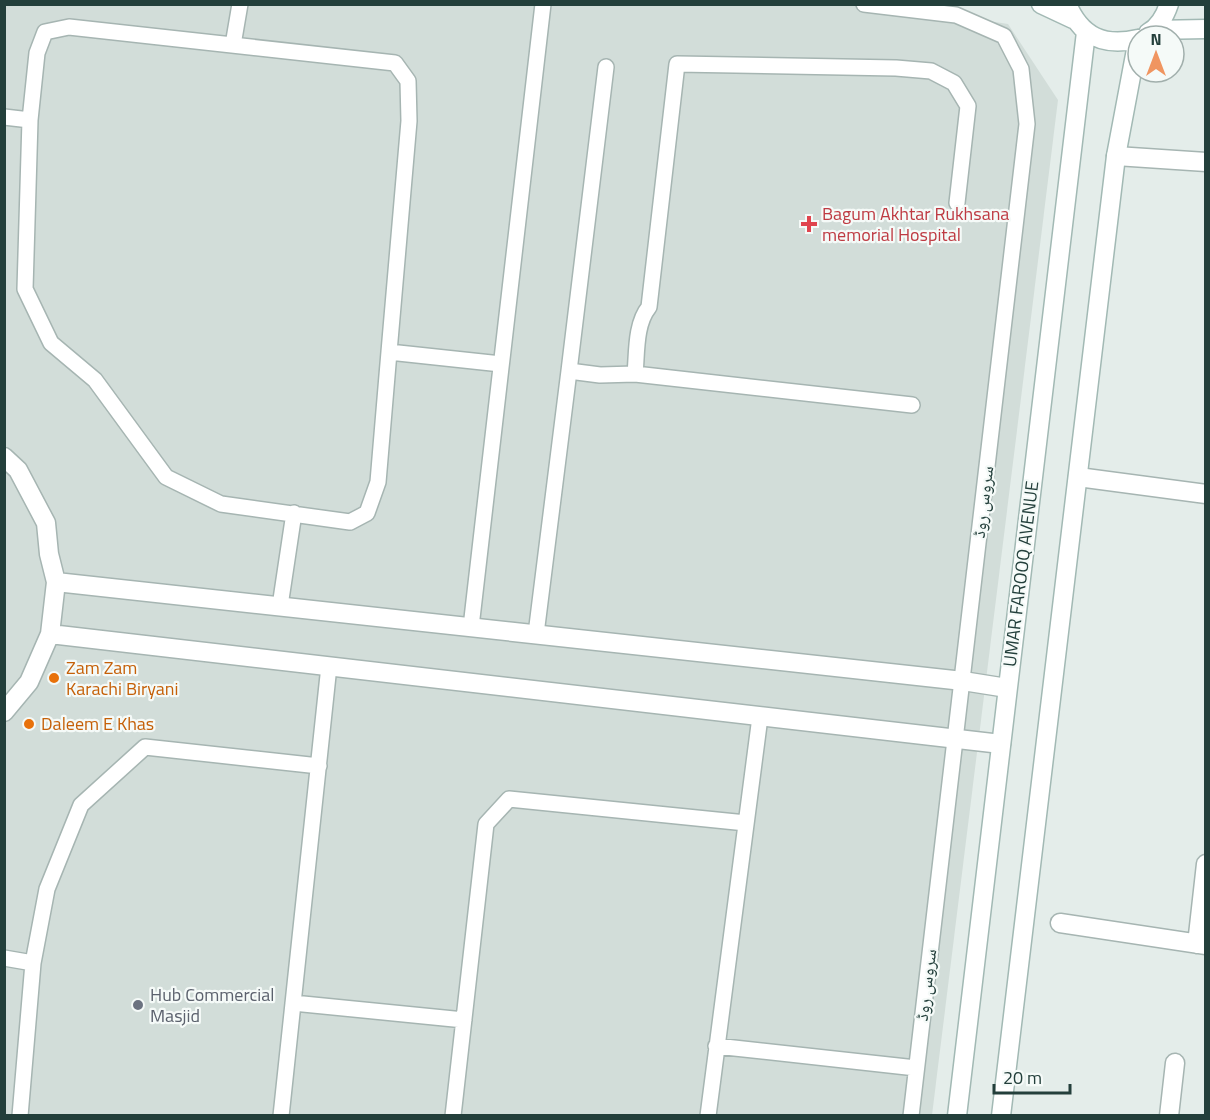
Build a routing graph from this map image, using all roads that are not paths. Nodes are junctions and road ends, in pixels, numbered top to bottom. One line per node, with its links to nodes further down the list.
1 (240, 4): 11 (lane)
2 (543, 4): 20 (lane)
3 (864, 4): 34 (lane, سروس روڈ)
4 (1041, 4): 6 (street)
5 (1169, 4): 7 (street)
6 (1075, 19): 10 (street); 35 (street, UMAR FAROOQ AVENUE)
7 (1157, 24)
8 (1206, 29): 9 (street)
9 (1186, 31)
10 (1126, 41)
11 (233, 45): 15 (lane); 19 (lane)
12 (606, 67): 21 (lane)
13 (1132, 84): 16 (street)
14 (4, 117): 15 (lane)
15 (30, 120): 27 (lane)
16 (1116, 156): 17 (street); 25 (street)
17 (1206, 162)
18 (957, 203): 22 (lane)
19 (388, 352): 20 (lane); 27 (lane)
20 (501, 364): 30 (lane)
21 (569, 371): 22 (lane); 32 (lane)
22 (635, 374): 23 (lane)
23 (912, 405)
24 (4, 457): 28 (street)
25 (1078, 477): 26 (street); 58 (street)
26 (1206, 495)
27 (294, 513): 29 (lane)
28 (56, 582): 29 (street); 31 (street)
29 (280, 606): 30 (street)
30 (471, 627): 32 (street)
31 (50, 634): 33 (street); 36 (street)
32 (536, 634): 34 (street)
33 (329, 666): 37 (street); 40 (lane)
34 (963, 681): 35 (street); 38 (lane, سروس روڈ)
35 (1007, 688): 39 (street, UMAR FAROOQ AVENUE)
36 (4, 712)
37 (760, 717): 38 (street); 41 (lane)
38 (956, 740): 39 (street); 51 (lane, سروس روڈ)
39 (1000, 744): 57 (street, UMAR FAROOQ AVENUE)
40 (319, 766): 46 (lane); 47 (lane)
41 (746, 823): 48 (lane); 49 (lane)
42 (1206, 864): 44 (street)
43 (1060, 923): 44 (street)
44 (1201, 944)
45 (4, 958): 46 (lane)
46 (33, 963): 52 (lane)
47 (293, 1003): 48 (lane); 53 (lane)
48 (464, 1020): 54 (lane)
49 (716, 1046): 51 (lane); 55 (lane)
50 (1175, 1063): 59 (street)
51 (916, 1068): 56 (lane, سروس روڈ)
52 (20, 1116)
53 (281, 1116)
54 (453, 1116)
55 (708, 1116)
56 (911, 1116)
57 (957, 1116)
58 (1001, 1116)
59 (1169, 1116)

